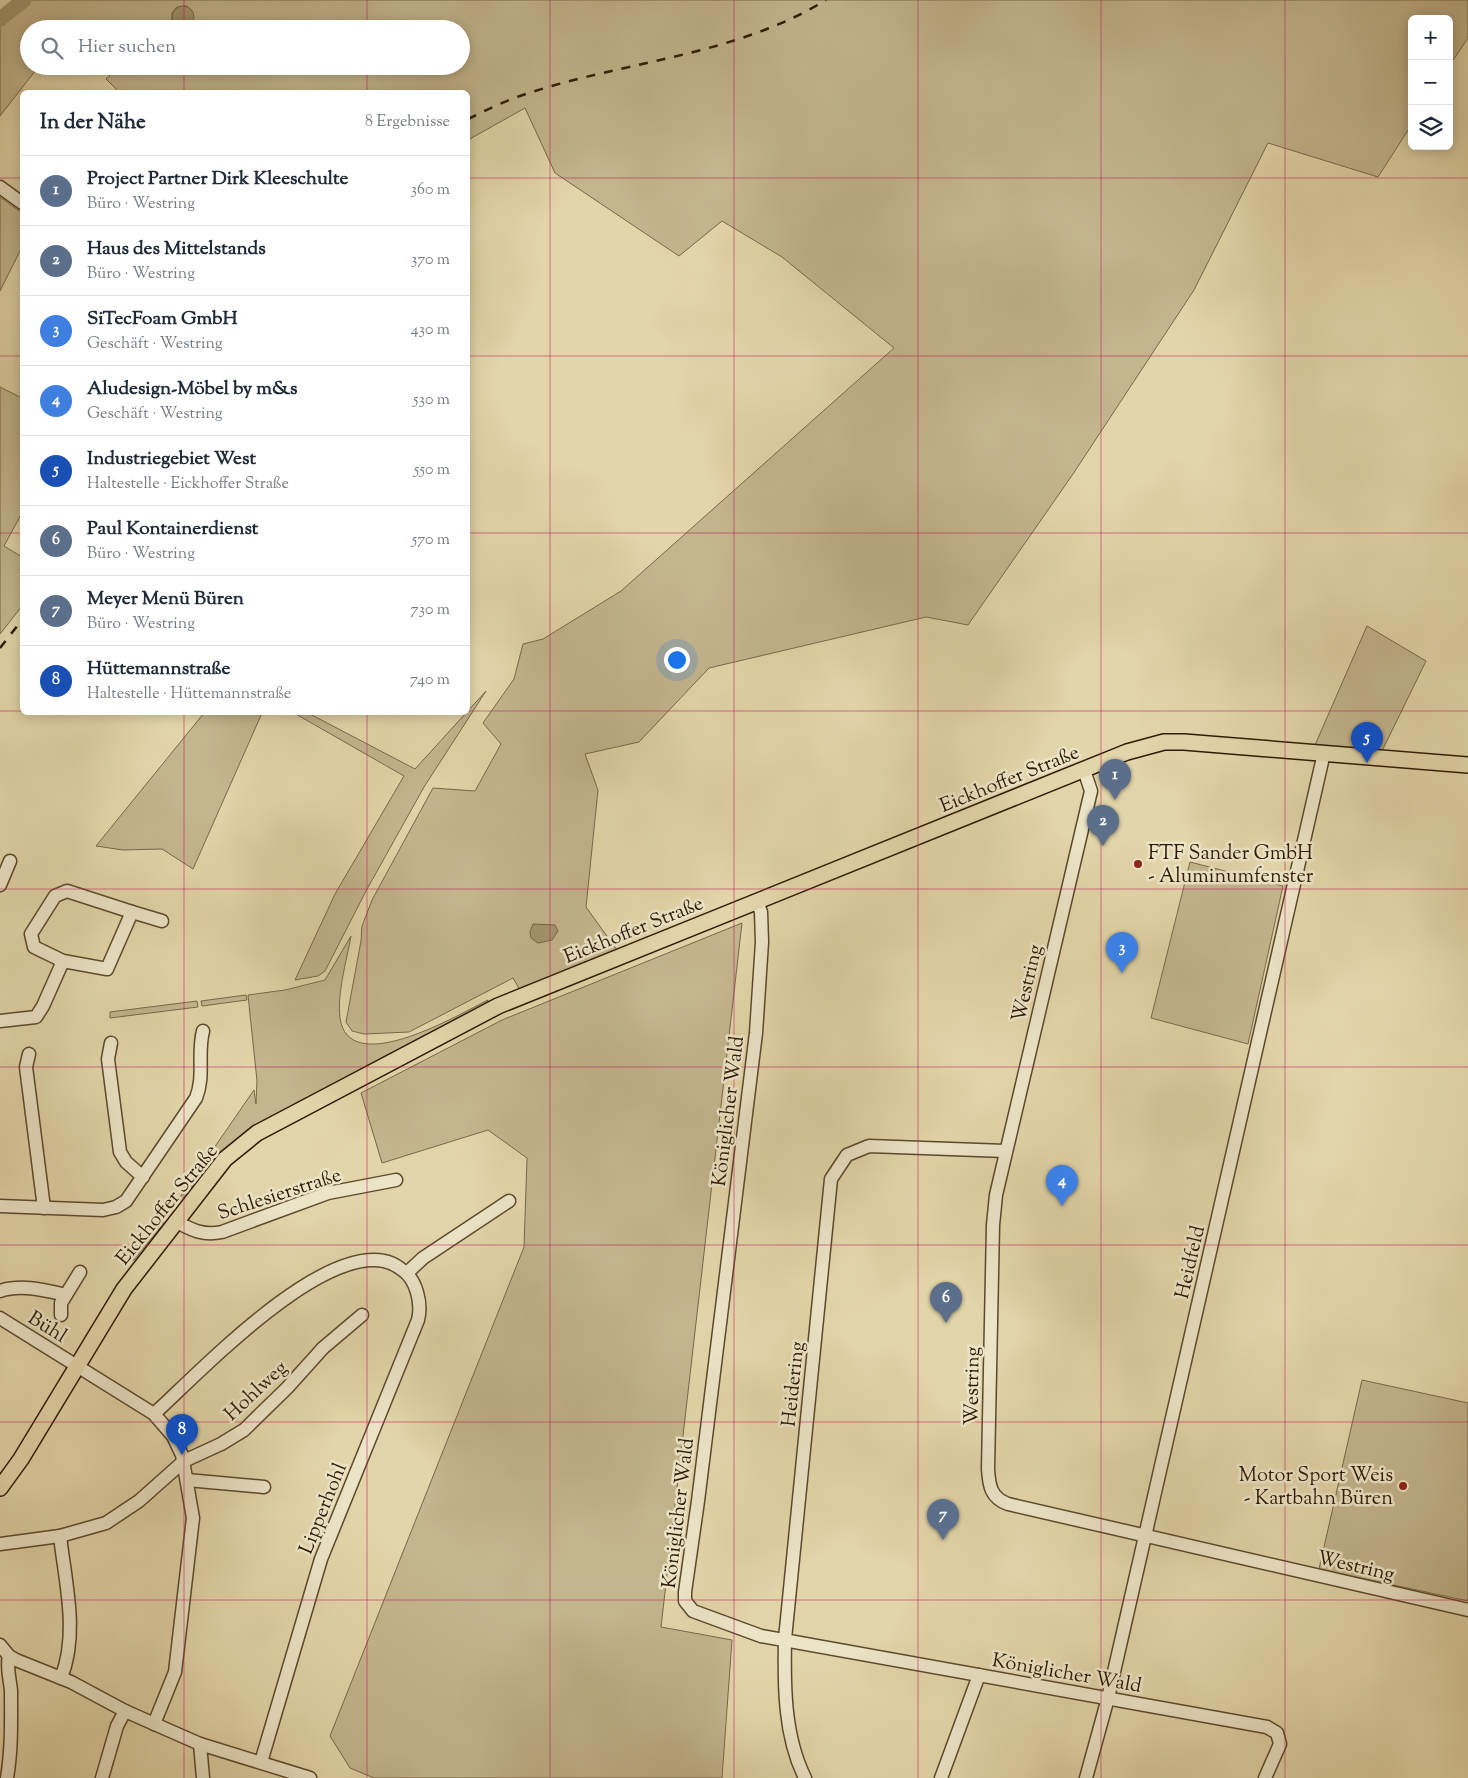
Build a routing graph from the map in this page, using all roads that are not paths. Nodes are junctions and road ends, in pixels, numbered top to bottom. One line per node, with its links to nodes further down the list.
1 (0, 187): 2 (street)
2 (20, 202)
3 (1324, 753): 4 (main road, Eickhoffer Straße); 5 (main road, Eickhoffer Straße); 36 (street, Heidfeld)
4 (1468, 765)
5 (1084, 770): 8 (main road, Eickhoffer Straße); 16 (street, Westring)
6 (10, 861): 7 (street)
7 (0, 884)
8 (757, 901): 22 (main road, Eickhoffer Straße); 40 (street, Königlicher Wald)
9 (132, 912): 10 (street); 11 (street); 11 (street)
10 (162, 920)
11 (63, 961): 12 (street)
12 (0, 1021)
13 (203, 1031): 17 (street)
14 (112, 1043): 17 (street)
15 (29, 1054): 21 (street)
16 (1005, 1151): 36 (street, Westring); 40 (street, Heidering)
17 (143, 1177): 21 (street)
18 (396, 1180): 22 (street, Schlesierstraße)
19 (509, 1201): 24 (street)
20 (0, 1206): 21 (street)
21 (44, 1208)
22 (175, 1221): 30 (main road, Eickhoffer Straße)
23 (80, 1272): 26 (street)
24 (406, 1273): 31 (street); 49 (street, Lipperhohl)
25 (0, 1291): 26 (street)
26 (66, 1295): 27 (street)
27 (61, 1315)
28 (362, 1315): 32 (street, Hohlweg)
29 (0, 1318): 30 (street, Bühl)
30 (77, 1366): 31 (street, Bühl); 34 (main road, Eickhoffer Straße)
31 (154, 1414): 32 (street, Bühl)
32 (184, 1461): 33 (street, Bühl); 37 (street, Hohlweg)
33 (187, 1480): 35 (street); 47 (street, Bühl)
34 (0, 1488)
35 (264, 1488)
36 (1145, 1535): 39 (street, Westring); 45 (street, Heidfeld)
37 (60, 1536): 38 (street, Hohlweg); 44 (street)
38 (0, 1544)
39 (1468, 1610)
40 (785, 1639): 43 (street, Königlicher Wald); 54 (street, Heidering)
41 (0, 1645): 42 (street)
42 (9, 1656): 44 (street); 50 (street)
43 (979, 1675): 45 (street, Königlicher Wald); 55 (street)
44 (61, 1678): 46 (street)
45 (1108, 1698): 56 (street, Heidfeld); 57 (street, Königlicher Wald)
46 (125, 1711): 47 (street); 51 (street)
47 (154, 1724): 48 (street)
48 (200, 1744): 49 (street); 52 (street)
49 (261, 1762): 53 (street)
50 (7, 1778)
51 (102, 1778)
52 (203, 1778)
53 (308, 1778)
54 (805, 1778)
55 (941, 1778)
56 (1086, 1778)
57 (1265, 1778)

